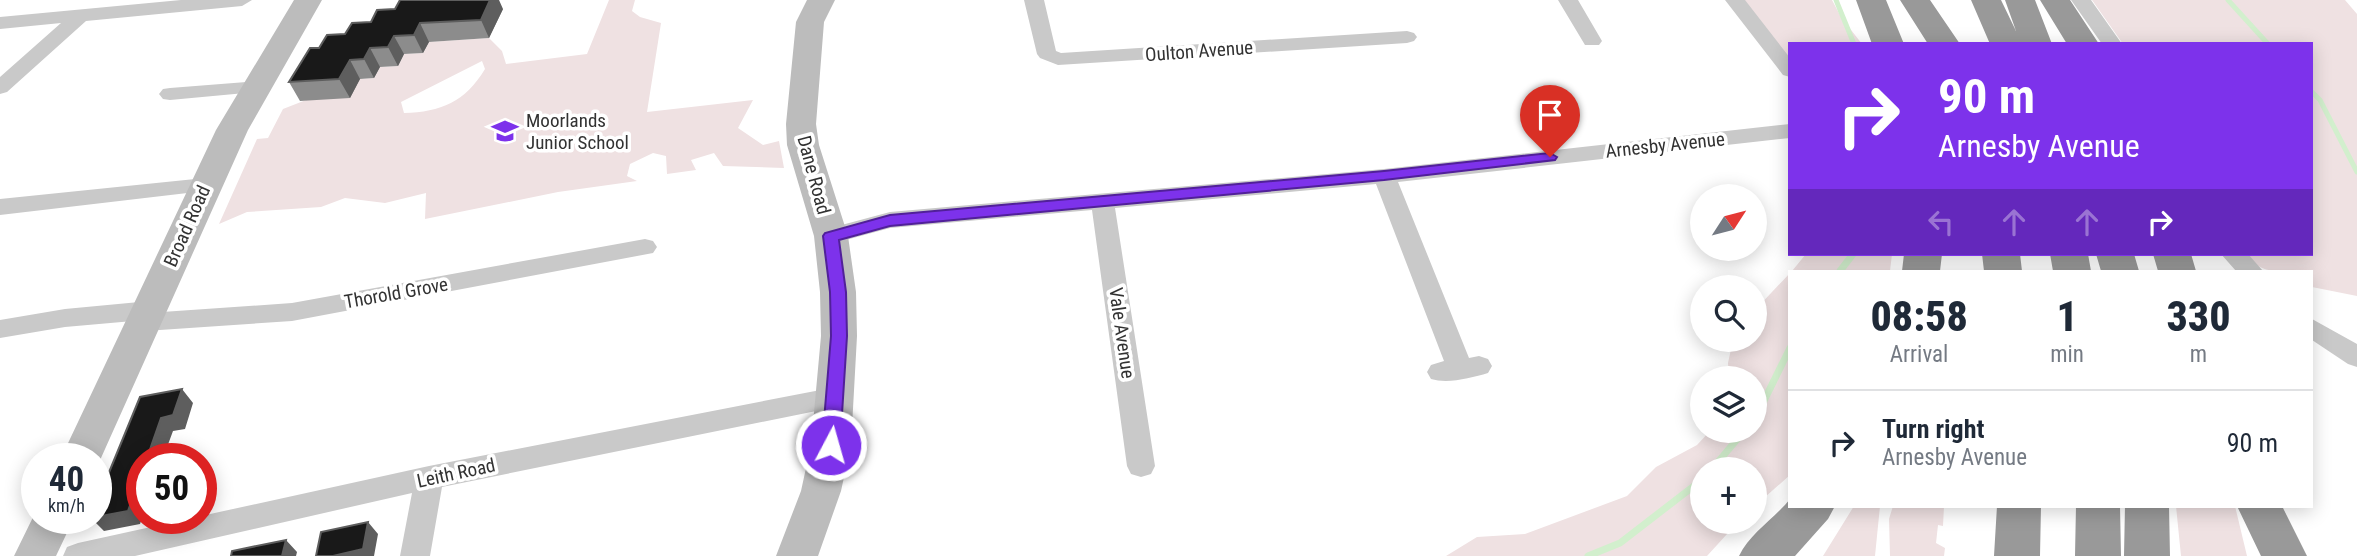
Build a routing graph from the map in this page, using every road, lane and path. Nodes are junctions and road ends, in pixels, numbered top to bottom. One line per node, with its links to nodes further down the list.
1 (242, 0): 15 (street)
2 (308, 0): 28 (main road, Broad Road)
3 (1034, 0): 17 (street, Oulton Avenue)
4 (1568, 0): 18 (street)
5 (1735, 0): 27 (street)
6 (1871, 0): 19 (highway)
7 (1916, 0): 20 (highway)
8 (1933, 0): 21 (highway)
9 (1986, 0): 22 (highway)
10 (2020, 0): 23 (highway)
11 (2028, 0): 24 (highway)
12 (2055, 0): 25 (highway)
13 (2081, 0): 26 (street)
14 (817, 2): 36 (main road, Dane Road)
15 (78, 18): 16 (street); 29 (street)
16 (0, 23)
17 (1407, 37)
18 (1592, 41)
19 (1887, 42)
20 (1945, 42)
21 (1945, 42)
22 (2005, 42)
23 (2035, 42)
24 (2049, 42)
25 (2082, 42)
26 (2111, 42)
27 (1788, 68)
28 (258, 87): 30 (street); 33 (main road, Broad Road)
29 (0, 88)
30 (170, 94)
31 (1788, 131): 32 (street, Arnesby Avenue)
32 (1384, 176): 34 (street, Arnesby Avenue); 44 (street)
33 (205, 185): 35 (street); 40 (main road, Broad Road)
34 (1102, 200): 36 (street, Arnesby Avenue); 47 (street, Vale Avenue)
35 (0, 207)
36 (831, 236): 45 (main road, Dane Road)
37 (645, 247): 40 (street, Thorold Grove)
38 (2235, 256): 39 (street)
39 (2250, 270)
40 (148, 316): 41 (street, Thorold Grove); 46 (main road, Broad Road)
41 (0, 329)
42 (2313, 329): 43 (street)
43 (2357, 358)
44 (1460, 369)
45 (836, 397): 48 (street, Leith Road); 58 (main road, Dane Road)
46 (88, 443)
47 (1141, 466)
48 (429, 478): 56 (street, Leith Road); 57 (street)
49 (1810, 508): 59 (highway)
50 (2019, 508): 60 (highway)
51 (2098, 508): 61 (highway)
52 (2147, 508): 62 (highway)
53 (2260, 508): 63 (highway)
54 (44, 534): 55 (main road)
55 (34, 556)
56 (78, 556)
57 (415, 556)
58 (797, 556)
59 (1762, 556)
60 (2017, 556)
61 (2098, 556)
62 (2147, 556)
63 (2284, 556)

